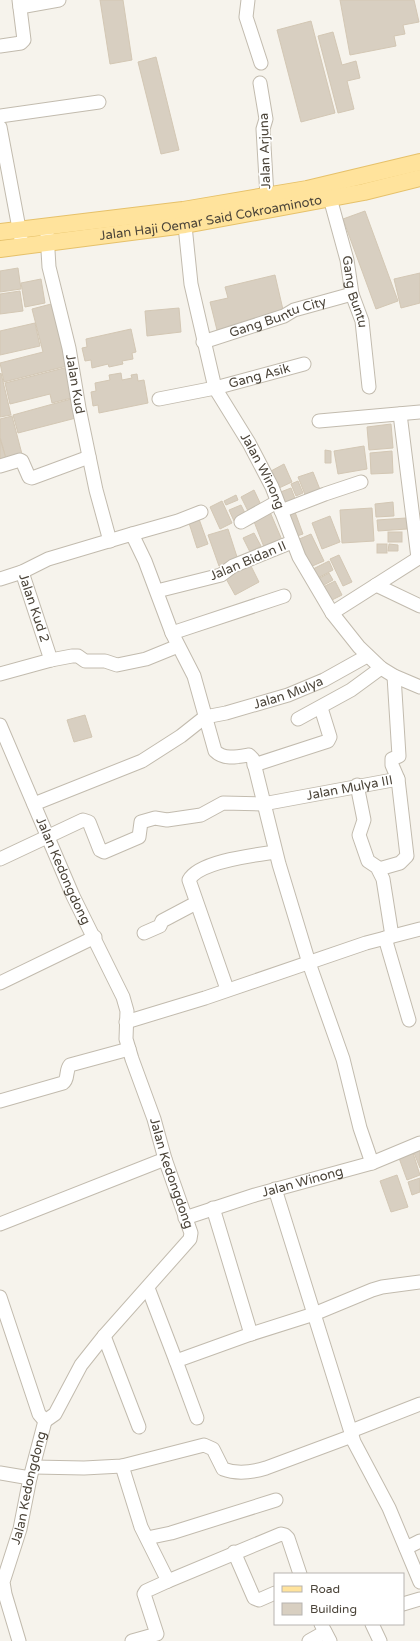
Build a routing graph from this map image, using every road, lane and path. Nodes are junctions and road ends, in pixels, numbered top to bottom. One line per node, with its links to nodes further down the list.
1 (59, 0): 3 (street)
2 (248, 0): 5 (street)
3 (19, 3): 4 (street)
4 (0, 46)
5 (261, 63)
6 (260, 83): 12 (street, Jalan Arjuna)
7 (99, 102): 8 (street)
8 (0, 116)
9 (1, 133): 15 (street)
10 (420, 162): 12 (main road, Jalan Haji Oemar Said Cokroaminoto)
11 (420, 178): 13 (main road, Jalan Haji Oemar Said Cokroaminoto)
12 (266, 196): 14 (main road, Jalan Haji Oemar Said Cokroaminoto)
13 (330, 198): 14 (main road, Jalan Haji Oemar Said Cokroaminoto); 20 (street, Gang Buntu)
14 (184, 218): 17 (main road, Jalan Haji Oemar Said Cokroaminoto); 21 (street, Jalan Winong)
15 (20, 229): 16 (main road, Jalan Haji Oemar Said Cokroaminoto); 17 (main road, Jalan Haji Oemar Said Cokroaminoto); 18 (street)
16 (0, 232)
17 (47, 235): 18 (main road, Jalan Haji Oemar Said Cokroaminoto); 29 (street, Jalan Kud)
18 (21, 246): 19 (main road, Jalan Haji Oemar Said Cokroaminoto)
19 (0, 249)
20 (352, 294): 21 (street, Gang Buntu City); 23 (street, Gang Buntu)
21 (203, 342): 24 (street, Jalan Winong)
22 (304, 364): 24 (street, Gang Asik)
23 (369, 387)
24 (215, 388): 25 (street, Gang Asik); 32 (street, Jalan Winong)
25 (159, 399)
26 (420, 412): 27 (street)
27 (400, 414): 28 (street); 38 (street)
28 (319, 421)
29 (89, 457): 30 (street); 36 (street, Jalan Kud)
30 (0, 466)
31 (361, 482): 32 (street)
32 (279, 507): 34 (street); 37 (street, Jalan Winong)
33 (201, 512): 35 (street, Jalan Kud 2)
34 (241, 522)
35 (132, 534): 36 (street, Jalan Kud 2); 42 (street)
36 (110, 541): 39 (street, Jalan Kud 2)
37 (292, 542): 42 (street, Jalan Bidan II); 45 (street, Jalan Winong)
38 (419, 558): 41 (street)
39 (22, 572): 40 (street); 49 (street, Jalan Kud 2)
40 (0, 579)
41 (376, 585): 44 (street); 45 (street)
42 (157, 591): 46 (street)
43 (284, 596): 46 (street)
44 (420, 606)
45 (332, 613): 48 (street, Jalan Winong)
46 (172, 634): 47 (street)
47 (178, 646): 49 (street); 55 (street)
48 (367, 656): 50 (street, Jalan Winong); 55 (street, Jalan Mulya)
49 (51, 660): 51 (street, Jalan Kud 2)
50 (381, 668): 52 (street, Jalan Winong); 54 (street)
51 (0, 674)
52 (394, 676): 53 (street, Jalan Winong); 59 (street, Jalan Mulya III)
53 (420, 687)
54 (321, 708): 56 (street); 58 (street)
55 (205, 717): 58 (street); 61 (street)
56 (298, 719)
57 (0, 725): 61 (street, Jalan Kedongdong)
58 (254, 765): 62 (street)
59 (398, 779): 60 (street, Jalan Mulya III); 66 (street)
60 (357, 785): 62 (street, Jalan Mulya III); 66 (street)
61 (34, 804): 63 (street, Jalan Kedongdong)
62 (263, 804): 63 (street, Jalan Mulya III); 64 (street)
63 (46, 836): 65 (street); 70 (street, Jalan Kedongdong)
64 (275, 852): 67 (street); 72 (street)
65 (0, 859)
66 (379, 869): 71 (street)
67 (196, 903): 69 (street); 74 (street)
68 (420, 929): 71 (street)
69 (144, 933)
70 (95, 937): 73 (street); 76 (street, Jalan Kedongdong)
71 (388, 937): 72 (street); 75 (street)
72 (310, 962): 74 (street); 81 (street)
73 (0, 983)
74 (227, 989): 76 (street)
75 (409, 1020)
76 (126, 1022): 77 (street, Jalan Kedongdong)
77 (129, 1049): 78 (street); 80 (street, Jalan Kedongdong)
78 (0, 1101)
79 (420, 1143): 81 (street, Jalan Winong)
80 (165, 1158): 84 (street, Jalan Kedongdong); 85 (street)
81 (372, 1163): 82 (street, Jalan Winong)
82 (275, 1189): 83 (street, Jalan Winong); 89 (street)
83 (213, 1208): 84 (street, Jalan Winong); 90 (street)
84 (185, 1218): 87 (street, Jalan Kedongdong)
85 (0, 1224)
86 (420, 1282): 89 (street)
87 (148, 1288): 91 (street, Jalan Kedongdong); 92 (street)
88 (0, 1297): 95 (street)
89 (314, 1314): 90 (street); 97 (street)
90 (251, 1334): 92 (street)
91 (104, 1336): 95 (street, Jalan Kedongdong); 96 (street)
92 (176, 1361): 94 (street)
93 (420, 1404): 97 (street)
94 (197, 1418)
95 (45, 1421): 100 (street, Jalan Kedongdong)
96 (139, 1427)
97 (352, 1433): 98 (street); 104 (street)
98 (122, 1466): 100 (street); 102 (street)
99 (0, 1473): 100 (street)
100 (32, 1473): 109 (street, Jalan Kedongdong)
101 (276, 1500): 102 (street)
102 (147, 1538): 107 (street)
103 (420, 1541): 104 (street)
104 (406, 1548): 108 (street)
105 (234, 1552): 106 (street); 107 (street); 110 (street)
106 (300, 1573)
107 (168, 1581): 116 (street)
108 (420, 1582)
109 (2, 1583): 115 (street, Jalan Kedongdong)
110 (274, 1593)
111 (420, 1599): 112 (street)
112 (404, 1604)
113 (372, 1625): 118 (street)
114 (325, 1632): 117 (street)
115 (19, 1641)
116 (132, 1641)
117 (309, 1641)
118 (380, 1641)

